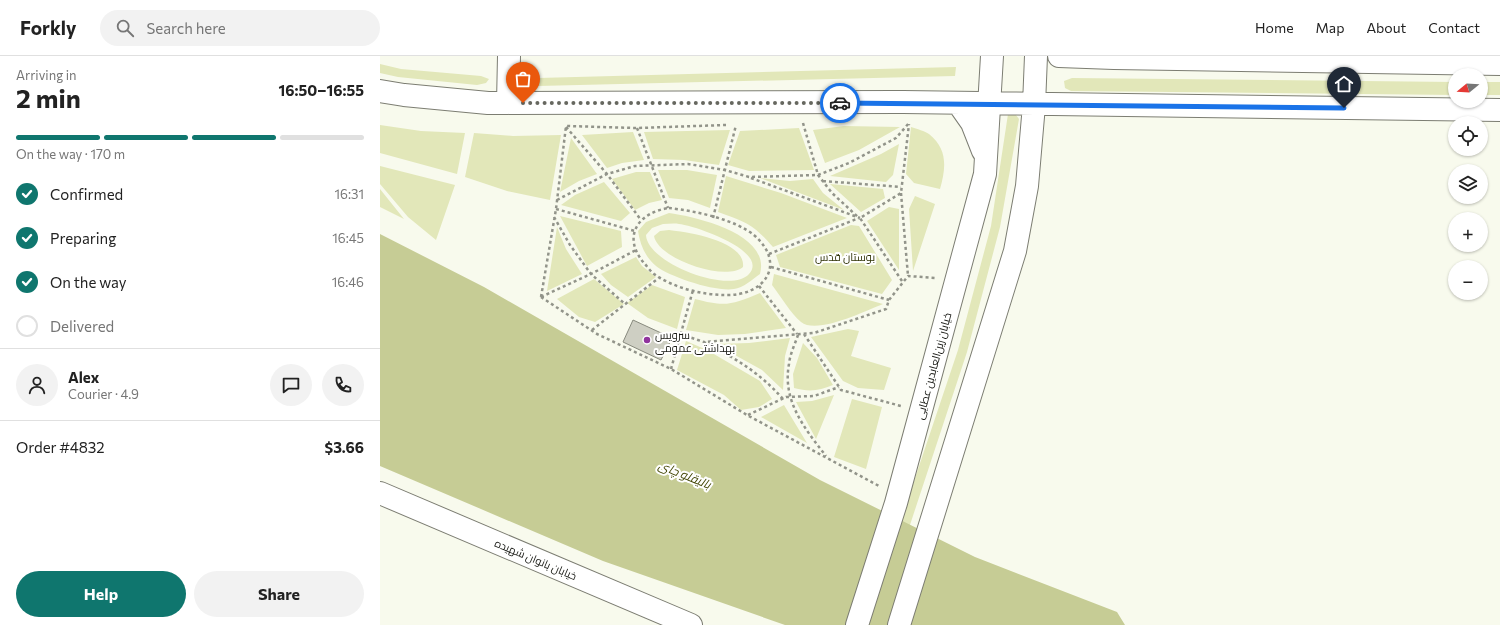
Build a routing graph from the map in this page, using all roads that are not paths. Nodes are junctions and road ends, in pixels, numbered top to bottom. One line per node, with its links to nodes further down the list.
1 (509, 56): 8 (main road)
2 (992, 56): 10 (main road, خیابان زین‌العابدین عطایی)
3 (1036, 56): 11 (main road)
4 (1059, 56): 5 (main road)
5 (1112, 57): 6 (main road)
6 (1500, 64)
7 (380, 91): 8 (main road)
8 (508, 103): 9 (main road)
9 (958, 103): 10 (main road); 13 (main road)
10 (989, 103): 11 (main road); 13 (main road, خیابان زین‌العابدین عطایی)
11 (1034, 104): 12 (main road); 17 (main road)
12 (1500, 110)
13 (986, 165): 16 (main road, خیابان زین‌العابدین عطایی)
14 (380, 493): 15 (main road, خیابان بانوان شهیده)
15 (691, 625)
16 (857, 625)
17 (899, 625)

